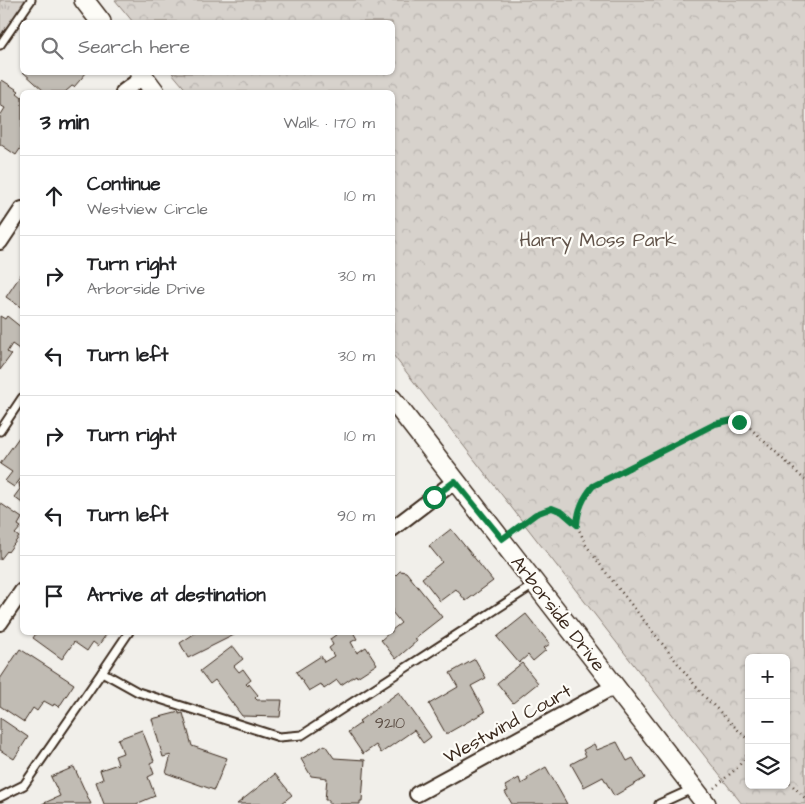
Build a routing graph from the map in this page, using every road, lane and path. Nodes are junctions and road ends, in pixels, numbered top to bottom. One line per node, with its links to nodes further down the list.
1 (31, 0): 4 (lane)
2 (84, 0): 3 (street)
3 (99, 20)
4 (0, 45)
5 (141, 75): 6 (street); 7 (street)
6 (125, 90)
7 (153, 90)
8 (20, 212): 9 (street)
9 (0, 242)
10 (20, 401): 12 (lane)
11 (395, 403): 14 (street, Arborside Drive)
12 (0, 431)
13 (805, 480): 15 (path)
14 (455, 481): 16 (street); 17 (street, Arborside Drive)
15 (577, 525): 17 (path); 24 (path)
16 (395, 527)
17 (502, 539): 18 (street, Arborside Drive)
18 (536, 584): 22 (lane); 23 (street, Arborside Drive)
19 (20, 594): 20 (street)
20 (0, 623)
21 (127, 635): 22 (lane)
22 (102, 672): 28 (lane)
23 (615, 686): 27 (street, Westwind Court); 29 (street, Arborside Drive)
24 (745, 737)
25 (745, 757): 29 (path)
26 (790, 783): 30 (path)
27 (417, 794)
28 (0, 797)
29 (701, 797): 31 (lane)
30 (805, 798)
31 (659, 804)

